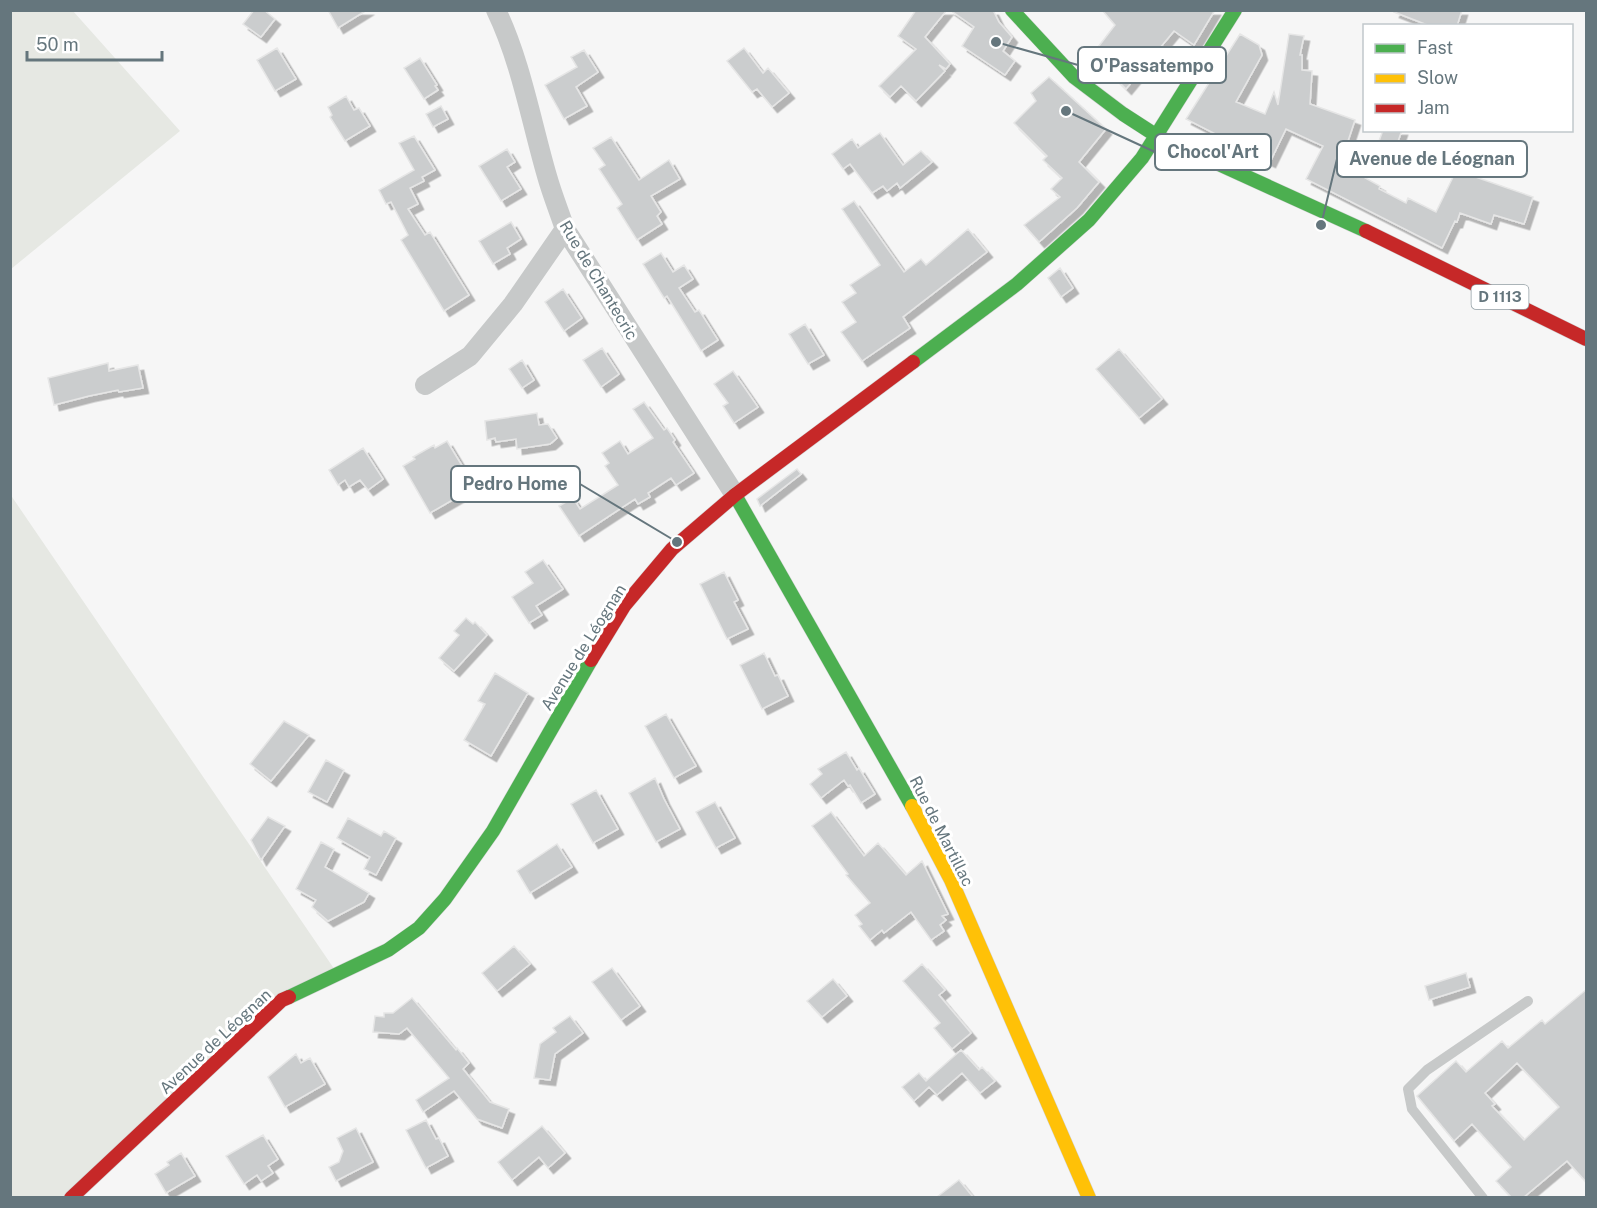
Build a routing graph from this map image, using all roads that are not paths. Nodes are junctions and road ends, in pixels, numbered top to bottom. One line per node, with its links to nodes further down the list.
1 (496, 10): 5 (street, Rue de Chantecric)
2 (1012, 10): 4 (street, D 1113)
3 (1235, 10): 4 (street, Avenue de Léognan)
4 (1157, 136): 6 (street, D 1113); 8 (street, Avenue de Léognan)
5 (565, 229): 7 (street); 8 (street, Rue de Chantecric)
6 (1587, 339)
7 (424, 385)
8 (735, 495): 10 (street, Avenue de Léognan); 11 (street, Rue de Martillac)
9 (1528, 1001): 12 (lane)
10 (71, 1197)
11 (1089, 1197)
12 (1483, 1197)

